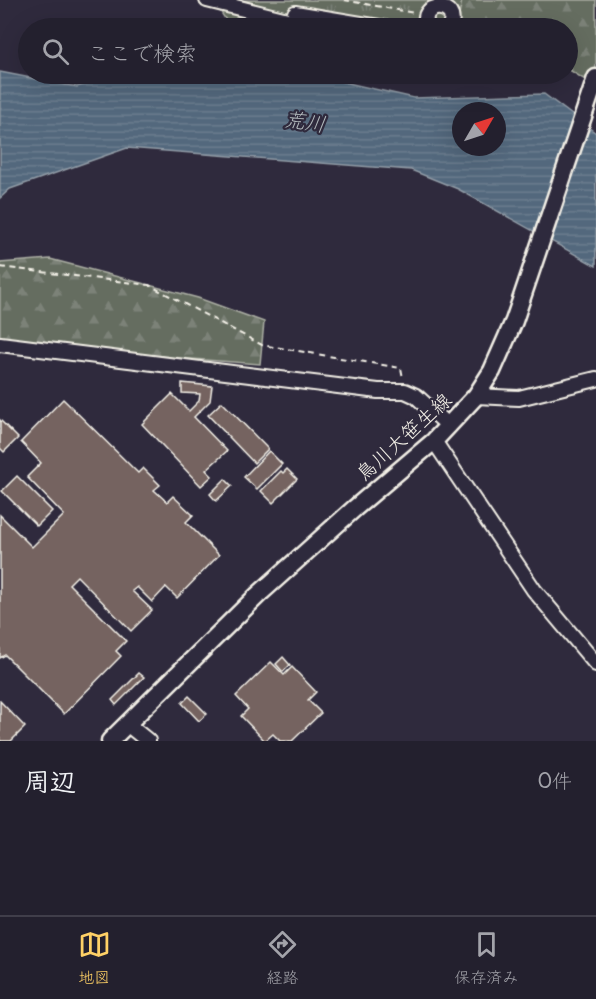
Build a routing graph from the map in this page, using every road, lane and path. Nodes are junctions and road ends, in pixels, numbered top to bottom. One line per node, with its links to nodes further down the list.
1 (207, 0): 3 (street)
2 (345, 0): 6 (path)
3 (278, 18)
4 (284, 18): 5 (street)
5 (323, 18)
6 (412, 18)
7 (429, 18): 8 (street)
8 (452, 18)
9 (596, 78): 14 (street, 鳥川大笹生線)
10 (0, 267): 13 (path)
11 (0, 344): 13 (street)
12 (596, 379): 14 (street)
13 (405, 391): 15 (street)
14 (476, 396): 15 (street, 鳥川大笹生線)
15 (449, 426): 16 (street, 鳥川大笹生線)
16 (434, 441): 17 (street); 18 (street, 鳥川大笹生線)
17 (596, 664)
18 (127, 724): 19 (street, 鳥川大笹生線); 20 (street)
19 (110, 741)
20 (148, 741)

